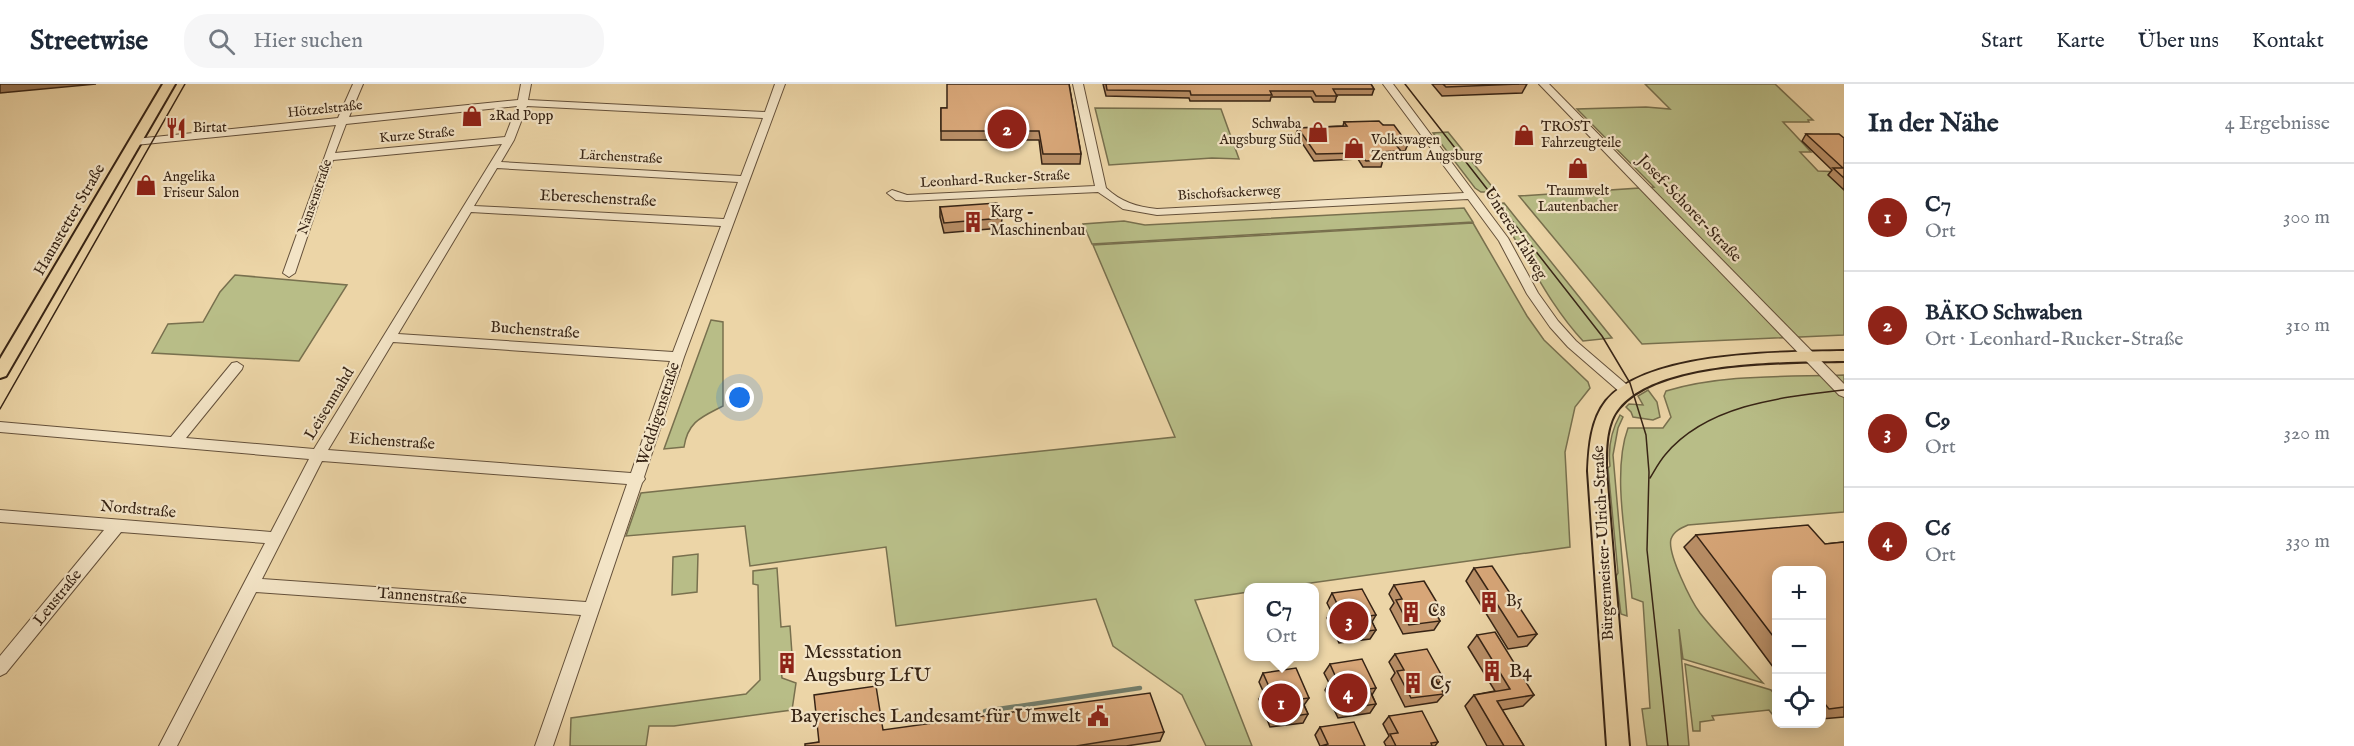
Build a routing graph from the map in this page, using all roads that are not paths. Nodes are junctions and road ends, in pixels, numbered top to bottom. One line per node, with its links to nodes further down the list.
1 (169, 84): 12 (main road, Haunstetter Straße)
2 (358, 84): 10 (street, Nansenstraße)
3 (526, 84): 8 (street, Leisenmahd)
4 (780, 84): 9 (street, Weddigenstraße)
5 (1078, 84): 16 (street)
6 (1388, 84): 18 (street, Unterer Talweg)
7 (1544, 84): 25 (street, Josef-Schorer-Straße)
8 (521, 103): 9 (street, Hötzelstraße); 10 (street, Hötzelstraße); 11 (street, Leisenmahd)
9 (769, 115): 15 (street, Weddigenstraße)
10 (343, 121): 12 (street, Hötzelstraße); 13 (street, Nansenstraße)
11 (509, 140): 13 (street, Kurze Straße); 14 (street, Leisenmahd)
12 (135, 142): 27 (main road, Haunstetter Straße)
13 (328, 157): 21 (street, Nansenstraße)
14 (494, 165): 15 (street, Lärchenstraße); 19 (street, Leisenmahd)
15 (746, 178): 20 (street, Weddigenstraße)
16 (1101, 189): 17 (street, Leonhard-Rucker-Straße); 18 (street, Bischofsackerweg)
17 (892, 193)
18 (1472, 196): 28 (street, Unterer Talweg)
19 (468, 209): 20 (street, Ebereschenstraße); 22 (street, Leisenmahd)
20 (728, 223): 24 (street, Weddigenstraße)
21 (289, 273)
22 (390, 338): 24 (street, Buchenstraße); 32 (street, Leisenmahd)
23 (1844, 356): 25 (main road, Bürgermeister-Ulrich-Straße)
24 (678, 357): 33 (street, Weddigenstraße)
25 (1810, 357): 28 (main road, Bürgermeister-Ulrich-Straße); 29 (street, Josef-Schorer-Straße)
26 (237, 366): 31 (street)
27 (0, 372)
28 (1626, 390): 42 (main road, Bürgermeister-Ulrich-Straße)
29 (1844, 392)
30 (0, 428): 31 (street, Eichenstraße)
31 (174, 443): 32 (street, Eichenstraße)
32 (318, 455): 33 (street, Eichenstraße); 36 (street, Leisenmahd)
33 (638, 478): 38 (street, Weddigenstraße)
34 (0, 516): 35 (street, Nordstraße)
35 (116, 527): 36 (street, Nordstraße); 39 (street, Leustraße)
36 (273, 538): 37 (street, Leisenmahd)
37 (253, 585): 38 (street, Tannenstraße); 40 (street, Leisenmahd)
38 (591, 609): 41 (street, Weddigenstraße)
39 (0, 668)
40 (168, 746)
41 (544, 746)
42 (1618, 746)

